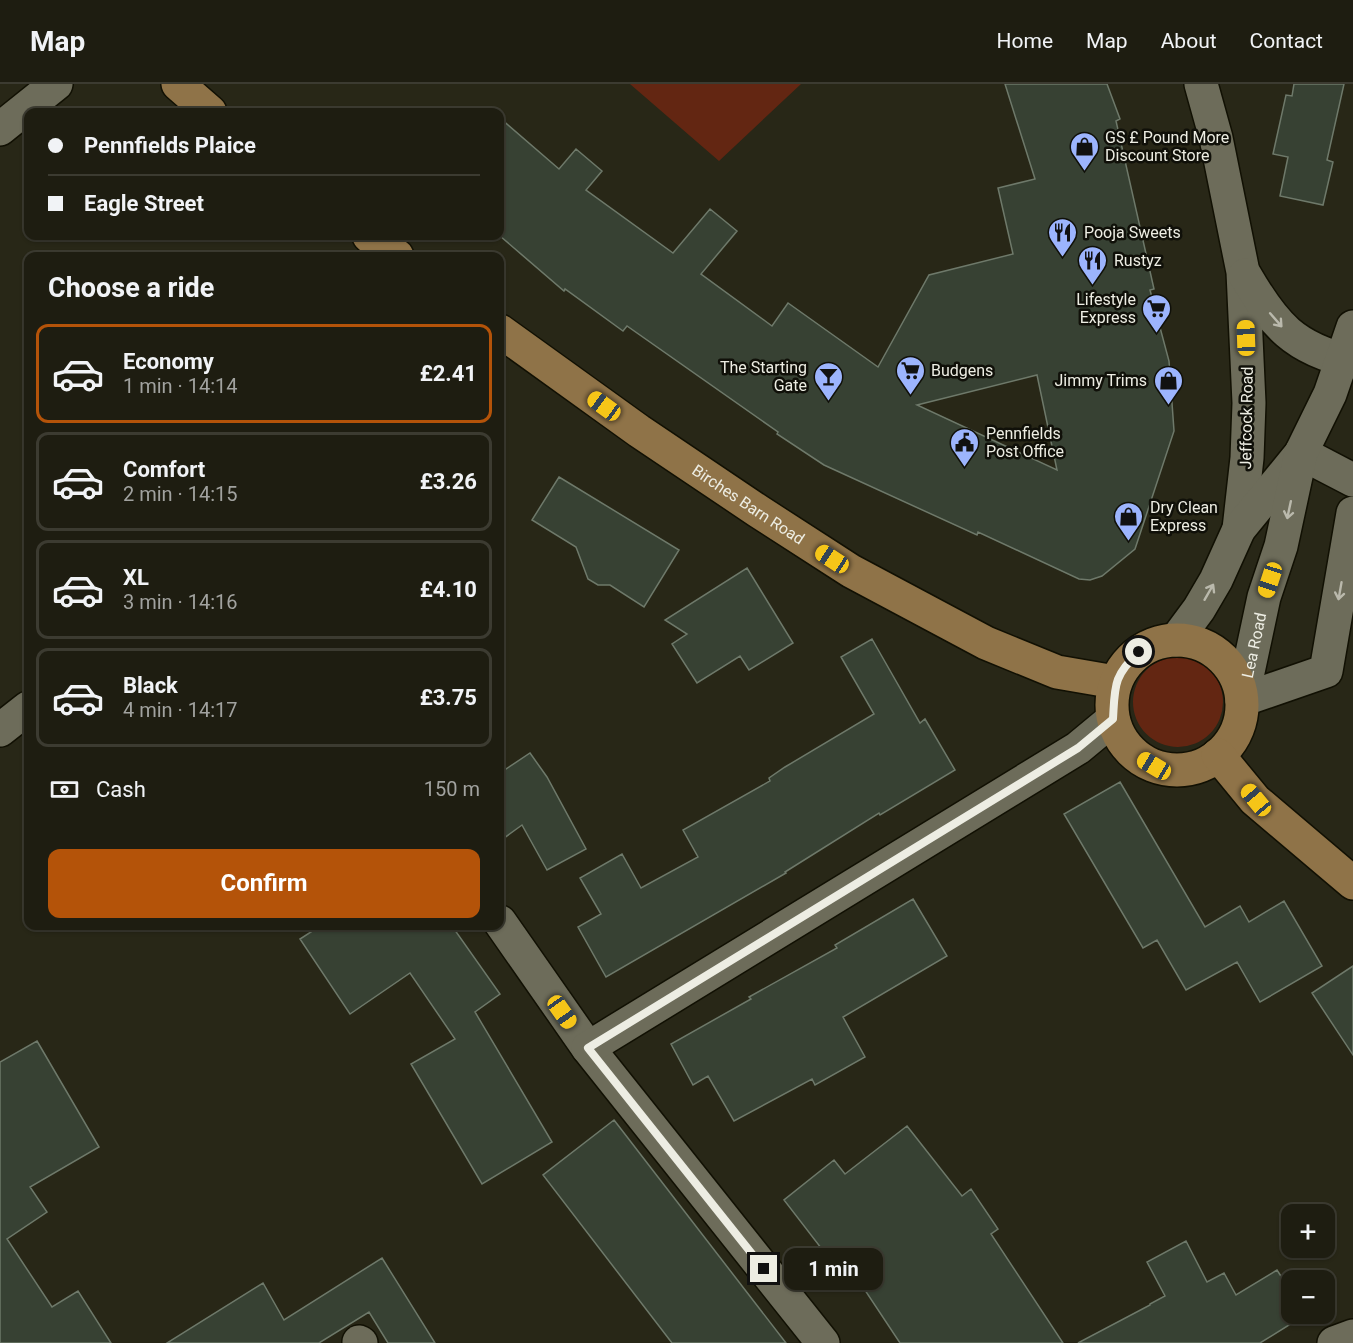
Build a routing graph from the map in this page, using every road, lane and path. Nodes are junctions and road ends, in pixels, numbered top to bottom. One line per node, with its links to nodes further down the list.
1 (56, 84): 4 (street)
2 (178, 84): 5 (main road)
3 (1201, 84): 10 (street, Jeffcock Road)
4 (26, 108)
5 (205, 108)
6 (24, 110): 7 (street)
7 (0, 129)
8 (375, 240): 9 (main road)
9 (391, 252)
10 (1243, 272): 13 (street, Jeffcock Road, one-way to 13); 17 (street, Jeffcock Road)
11 (1353, 327): 13 (street, Lea Road)
12 (504, 334): 19 (main road, Birches Barn Road)
13 (1348, 361): 14 (street, Lea Road)
14 (1301, 453): 15 (street); 17 (street, Lea Road); 20 (street, Lea Road, one-way to 20)
15 (1353, 480)
16 (1353, 513): 20 (street, one-way to 20)
17 (1239, 529): 18 (street, Lea Road, one-way to 17)
18 (1176, 640): 19 (main road); 20 (main road)
19 (1115, 682): 22 (main road)
20 (1242, 700): 24 (main road)
21 (24, 711): 23 (street)
22 (1113, 719): 24 (main road); 27 (street)
23 (0, 730)
24 (1218, 755): 25 (main road)
25 (1353, 883)
26 (504, 928): 27 (street)
27 (588, 1048): 29 (street)
28 (1353, 1336): 30 (street)
29 (823, 1343)
30 (1334, 1343)

